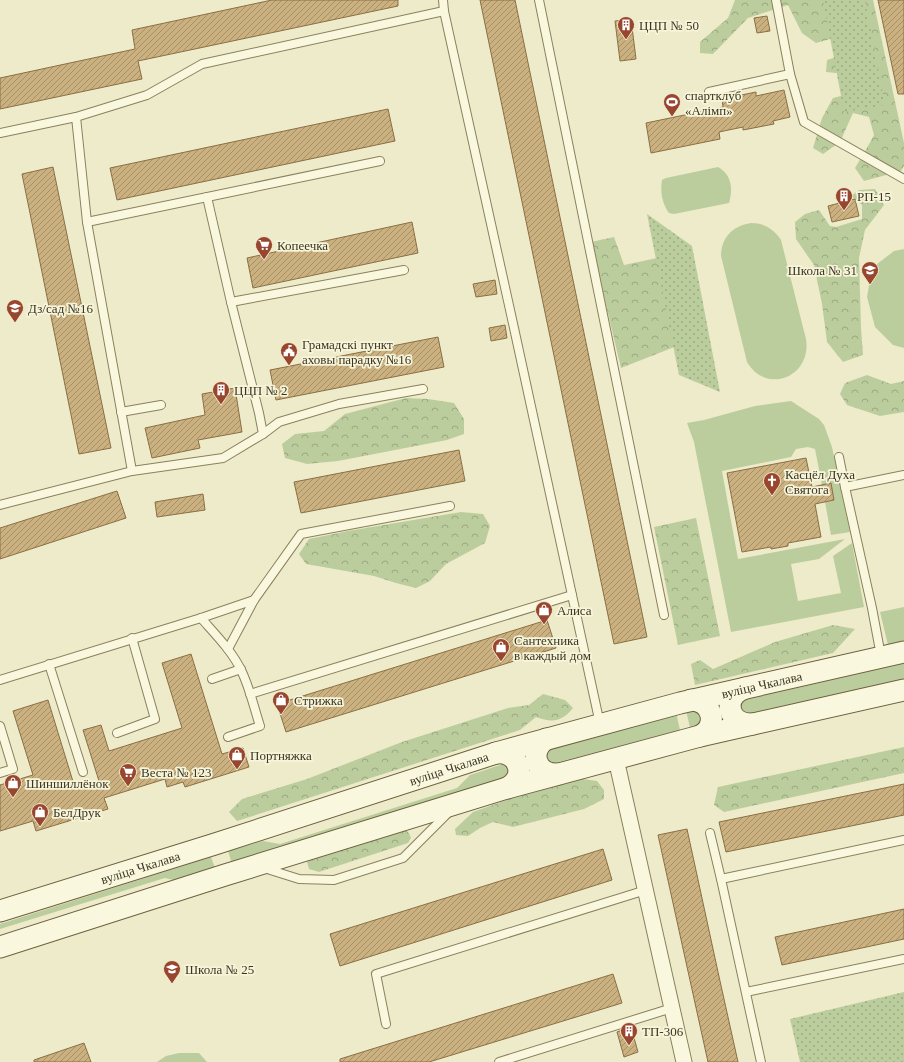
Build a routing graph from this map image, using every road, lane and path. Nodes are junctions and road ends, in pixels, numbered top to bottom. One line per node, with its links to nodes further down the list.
1 (443, 0): 4 (lane)
2 (539, 0): 27 (lane)
3 (776, 0): 5 (lane)
4 (444, 11): 7 (lane); 25 (lane)
5 (790, 74): 6 (lane); 10 (lane)
6 (709, 92)
7 (76, 117): 8 (lane); 12 (lane)
8 (0, 133)
9 (380, 161): 11 (lane)
10 (904, 179)
11 (207, 197): 12 (lane); 14 (lane)
12 (87, 222): 17 (lane)
13 (404, 270): 14 (lane)
14 (231, 302): 18 (lane)
15 (424, 389): 18 (lane)
16 (161, 405): 17 (lane)
17 (121, 412): 20 (lane)
18 (263, 434): 20 (lane)
19 (839, 457): 22 (lane)
20 (132, 471): 23 (lane)
21 (904, 474): 22 (lane)
22 (845, 487): 32 (lane)
23 (0, 505)
24 (450, 506): 26 (lane)
25 (572, 595): 39 (lane); 41 (lane)
26 (254, 600): 28 (lane); 30 (lane)
27 (664, 614)
28 (201, 618): 29 (lane); 30 (lane)
29 (132, 638): 33 (lane); 44 (lane)
30 (228, 649): 34 (lane)
31 (904, 652): 32 (main road, вуліца Чкалава)
32 (881, 657): 37 (main road, вуліца Чкалава)
33 (49, 664): 35 (lane); 50 (lane)
34 (241, 669): 36 (lane); 39 (lane)
35 (0, 678)
36 (212, 679)
37 (745, 688): 40 (main road, вуліца Чкалава); 42 (main road)
38 (904, 690): 42 (main road)
39 (250, 694): 45 (lane)
40 (691, 700): 41 (main road, вуліца Чкалава); 46 (main road)
41 (600, 724): 47 (main road, вуліца Чкалава)
42 (754, 724): 46 (main road)
43 (0, 726): 51 (lane)
44 (117, 733)
45 (228, 736)
46 (700, 736): 49 (main road)
47 (546, 739): 48 (main road, вуліца Чкалава); 52 (main road)
48 (496, 753): 53 (main road); 60 (main road, вуліца Чкалава)
49 (616, 758): 52 (main road); 59 (street)
50 (83, 772)
51 (0, 773)
52 (558, 774): 53 (main road)
53 (507, 788): 54 (main road)
54 (460, 802): 57 (main road); 57 (lane)
55 (710, 833): 58 (lane)
56 (904, 840): 58 (lane)
57 (256, 865): 61 (main road)
58 (721, 879): 63 (lane)
59 (646, 890): 64 (street); 65 (lane)
60 (0, 911)
61 (0, 947)
62 (904, 959): 63 (lane)
63 (746, 992): 68 (lane)
64 (672, 1008): 66 (lane); 67 (street)
65 (386, 1024)
66 (499, 1062)
67 (684, 1062)
68 (761, 1062)

